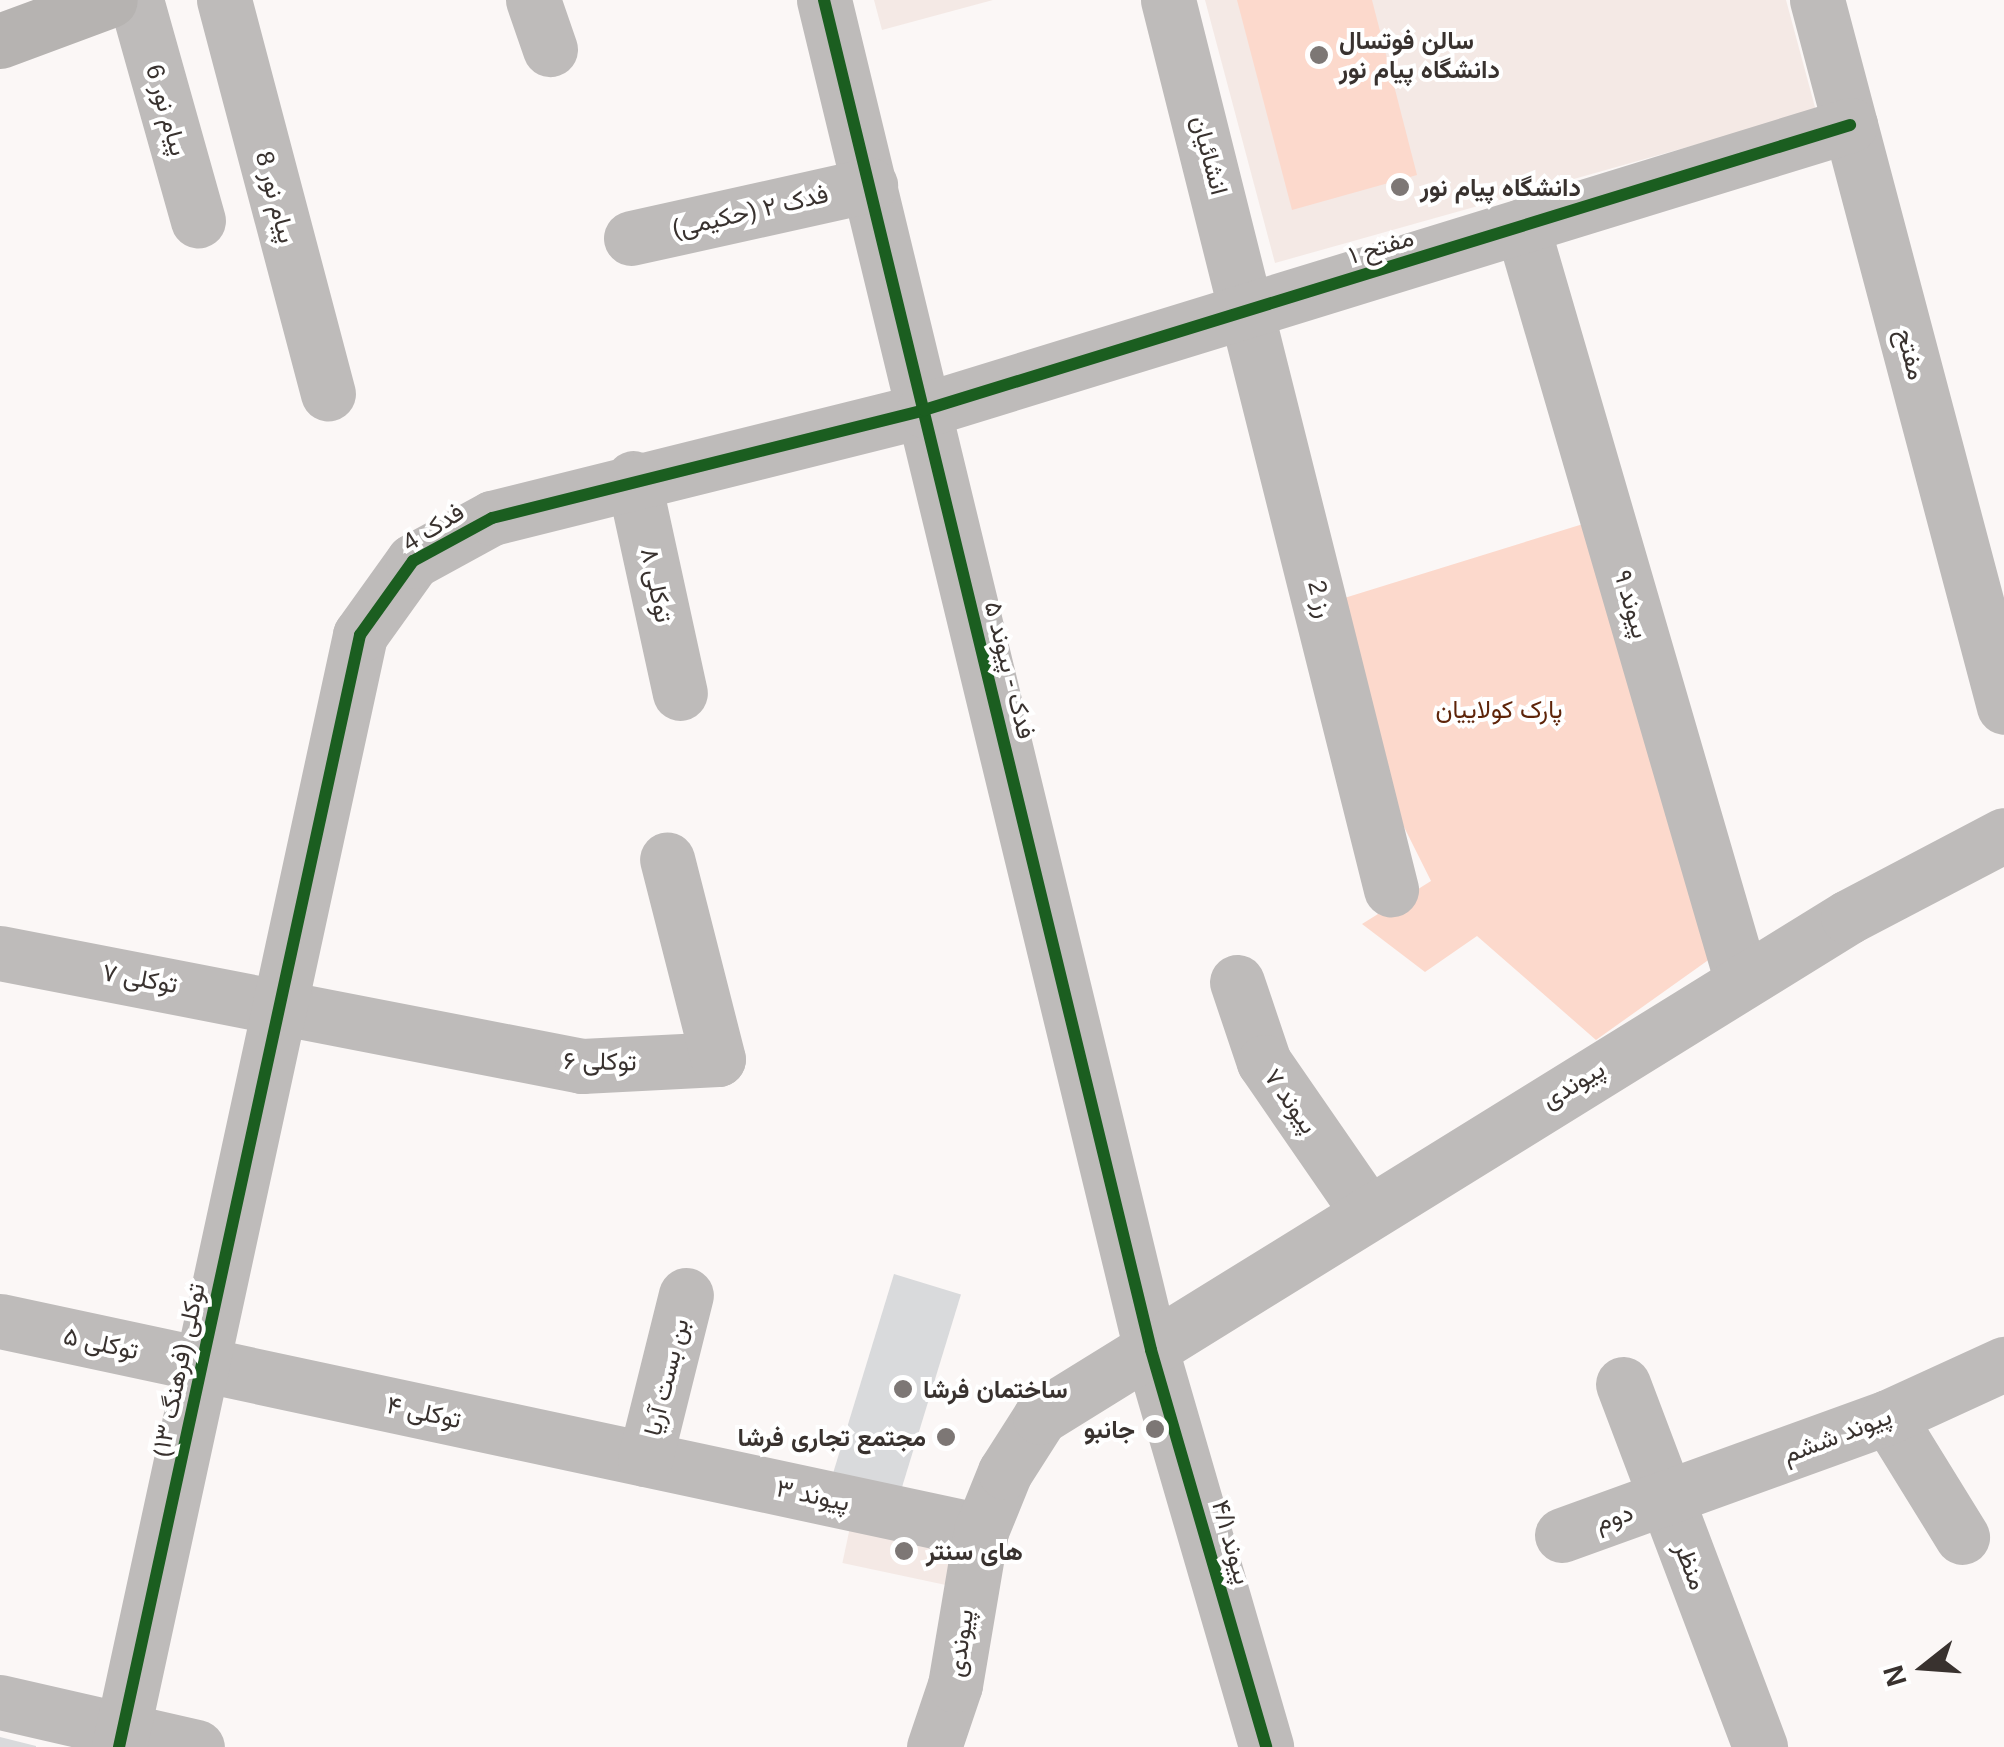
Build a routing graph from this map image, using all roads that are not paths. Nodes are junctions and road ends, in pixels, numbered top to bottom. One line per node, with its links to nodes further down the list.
1 (110, 0): 7 (main road)
2 (136, 0): 10 (street, پیام نور 6)
3 (224, 0): 14 (street, پیام نور 8)
4 (824, 0): 9 (street, فدک - پیوند ۵)
5 (1168, 0): 13 (street, انشائیان)
6 (1818, 0): 8 (street, مفتح)
7 (0, 40)
8 (1850, 125): 11 (street, مفتح ۱); 18 (street, مفتح)
9 (870, 185): 12 (street, فدک ۲ (حکیمی)); 15 (street, فدک - پیوند ۵)
10 (198, 220)
11 (1522, 226): 13 (street, مفتح ۱); 24 (street, پیوند ۹)
12 (631, 238)
13 (1251, 310): 15 (street, مفتح ۱); 21 (street, رز 2)
14 (328, 393)
15 (924, 410): 16 (street, فدک 4); 27 (street, فدک - پیوند ۵)
16 (633, 478): 17 (street, توکلی ۸); 25 (street, فدک 4)
17 (680, 693)
18 (2004, 707)
19 (1999, 830): 24 (street, پیوندی)
20 (667, 859): 25 (street, توکلی ۶)
21 (1391, 888)
22 (0, 953): 25 (street, توکلی ۷)
23 (1237, 982): 26 (street, پیوند ۷)
24 (1742, 982): 26 (street, پیوندی)
25 (281, 1002): 33 (street, توکلی (فرهنگ ۱۳))
26 (1366, 1210): 29 (street, پیوندی)
27 (1129, 1257): 29 (street); 31 (street, فدک - پیوند ۵)
28 (686, 1295): 38 (street, بن بست آریا)
29 (1213, 1310): 31 (street, پیوندی); 37 (street)
30 (0, 1321): 33 (street, توکلی ۵)
31 (1152, 1350): 35 (street, پیوندی); 37 (street, پیوند ۴/۱)
32 (2004, 1364): 36 (street, پیوند ششم)
33 (202, 1365): 38 (street, توکلی ۴); 44 (street, توکلی (فرهنگ ۱۳))
34 (1623, 1384): 39 (street, منظر)
35 (1078, 1392): 37 (street); 40 (street, پیوندی)
36 (1888, 1417): 39 (street, پیوند ششم); 42 (street)
37 (1175, 1423): 47 (street, پیوند ۴/۱)
38 (645, 1460): 40 (street, پیوند ۳)
39 (1666, 1499): 41 (street, دوم); 48 (street, منظر)
40 (982, 1531): 46 (street, پیوندی)
41 (1562, 1535)
42 (1962, 1537)
43 (0, 1702): 44 (street)
44 (121, 1739): 45 (street)
45 (197, 1747)
46 (934, 1747)
47 (1266, 1747)
48 (1760, 1747)

